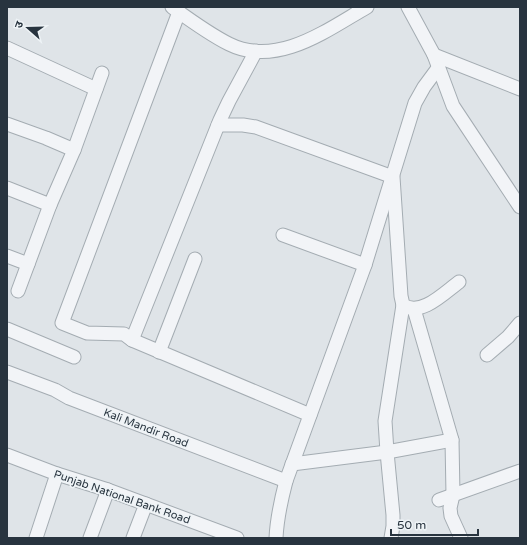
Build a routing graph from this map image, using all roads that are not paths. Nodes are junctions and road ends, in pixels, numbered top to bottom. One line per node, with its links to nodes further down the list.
1 (367, 7): 5 (street)
2 (408, 7): 6 (street)
3 (176, 9): 5 (street); 28 (street)
4 (7, 48): 9 (street)
5 (256, 51): 12 (street)
6 (434, 55): 7 (street); 10 (street)
7 (438, 68): 14 (street); 17 (street)
8 (102, 73): 9 (street)
9 (96, 89): 13 (street)
10 (520, 89)
11 (7, 124): 13 (street)
12 (218, 125): 14 (street); 28 (street)
13 (74, 150): 16 (street)
14 (393, 177): 22 (street); 25 (street)
15 (7, 188): 16 (street)
16 (50, 205): 21 (street)
17 (520, 207)
18 (283, 235): 22 (street)
19 (7, 256): 21 (street)
20 (195, 259): 29 (street)
21 (28, 264): 24 (street)
22 (365, 265): 33 (street)
23 (458, 282): 25 (street)
24 (18, 291)
25 (408, 307): 34 (street); 35 (street)
26 (520, 323): 30 (street)
27 (7, 329): 31 (street)
28 (132, 340): 29 (street)
29 (159, 352): 33 (street)
30 (486, 355)
31 (74, 357)
32 (7, 372): 40 (street, Kali Mandir Road)
33 (310, 415): 37 (street)
34 (452, 440): 35 (street); 42 (street)
35 (387, 452): 37 (street); 50 (street)
36 (7, 455): 39 (street, Punjab National Bank Road)
37 (292, 464): 40 (street)
38 (520, 471): 42 (street)
39 (57, 474): 41 (street, Punjab National Bank Road); 45 (street)
40 (286, 481): 49 (street)
41 (108, 490): 44 (street, Punjab National Bank Road); 46 (street)
42 (453, 495): 43 (street); 51 (street)
43 (439, 500)
44 (146, 504): 47 (street); 48 (street, Punjab National Bank Road)
45 (36, 538)
46 (90, 538)
47 (133, 538)
48 (237, 538)
49 (276, 538)
50 (391, 538)
51 (461, 538)

